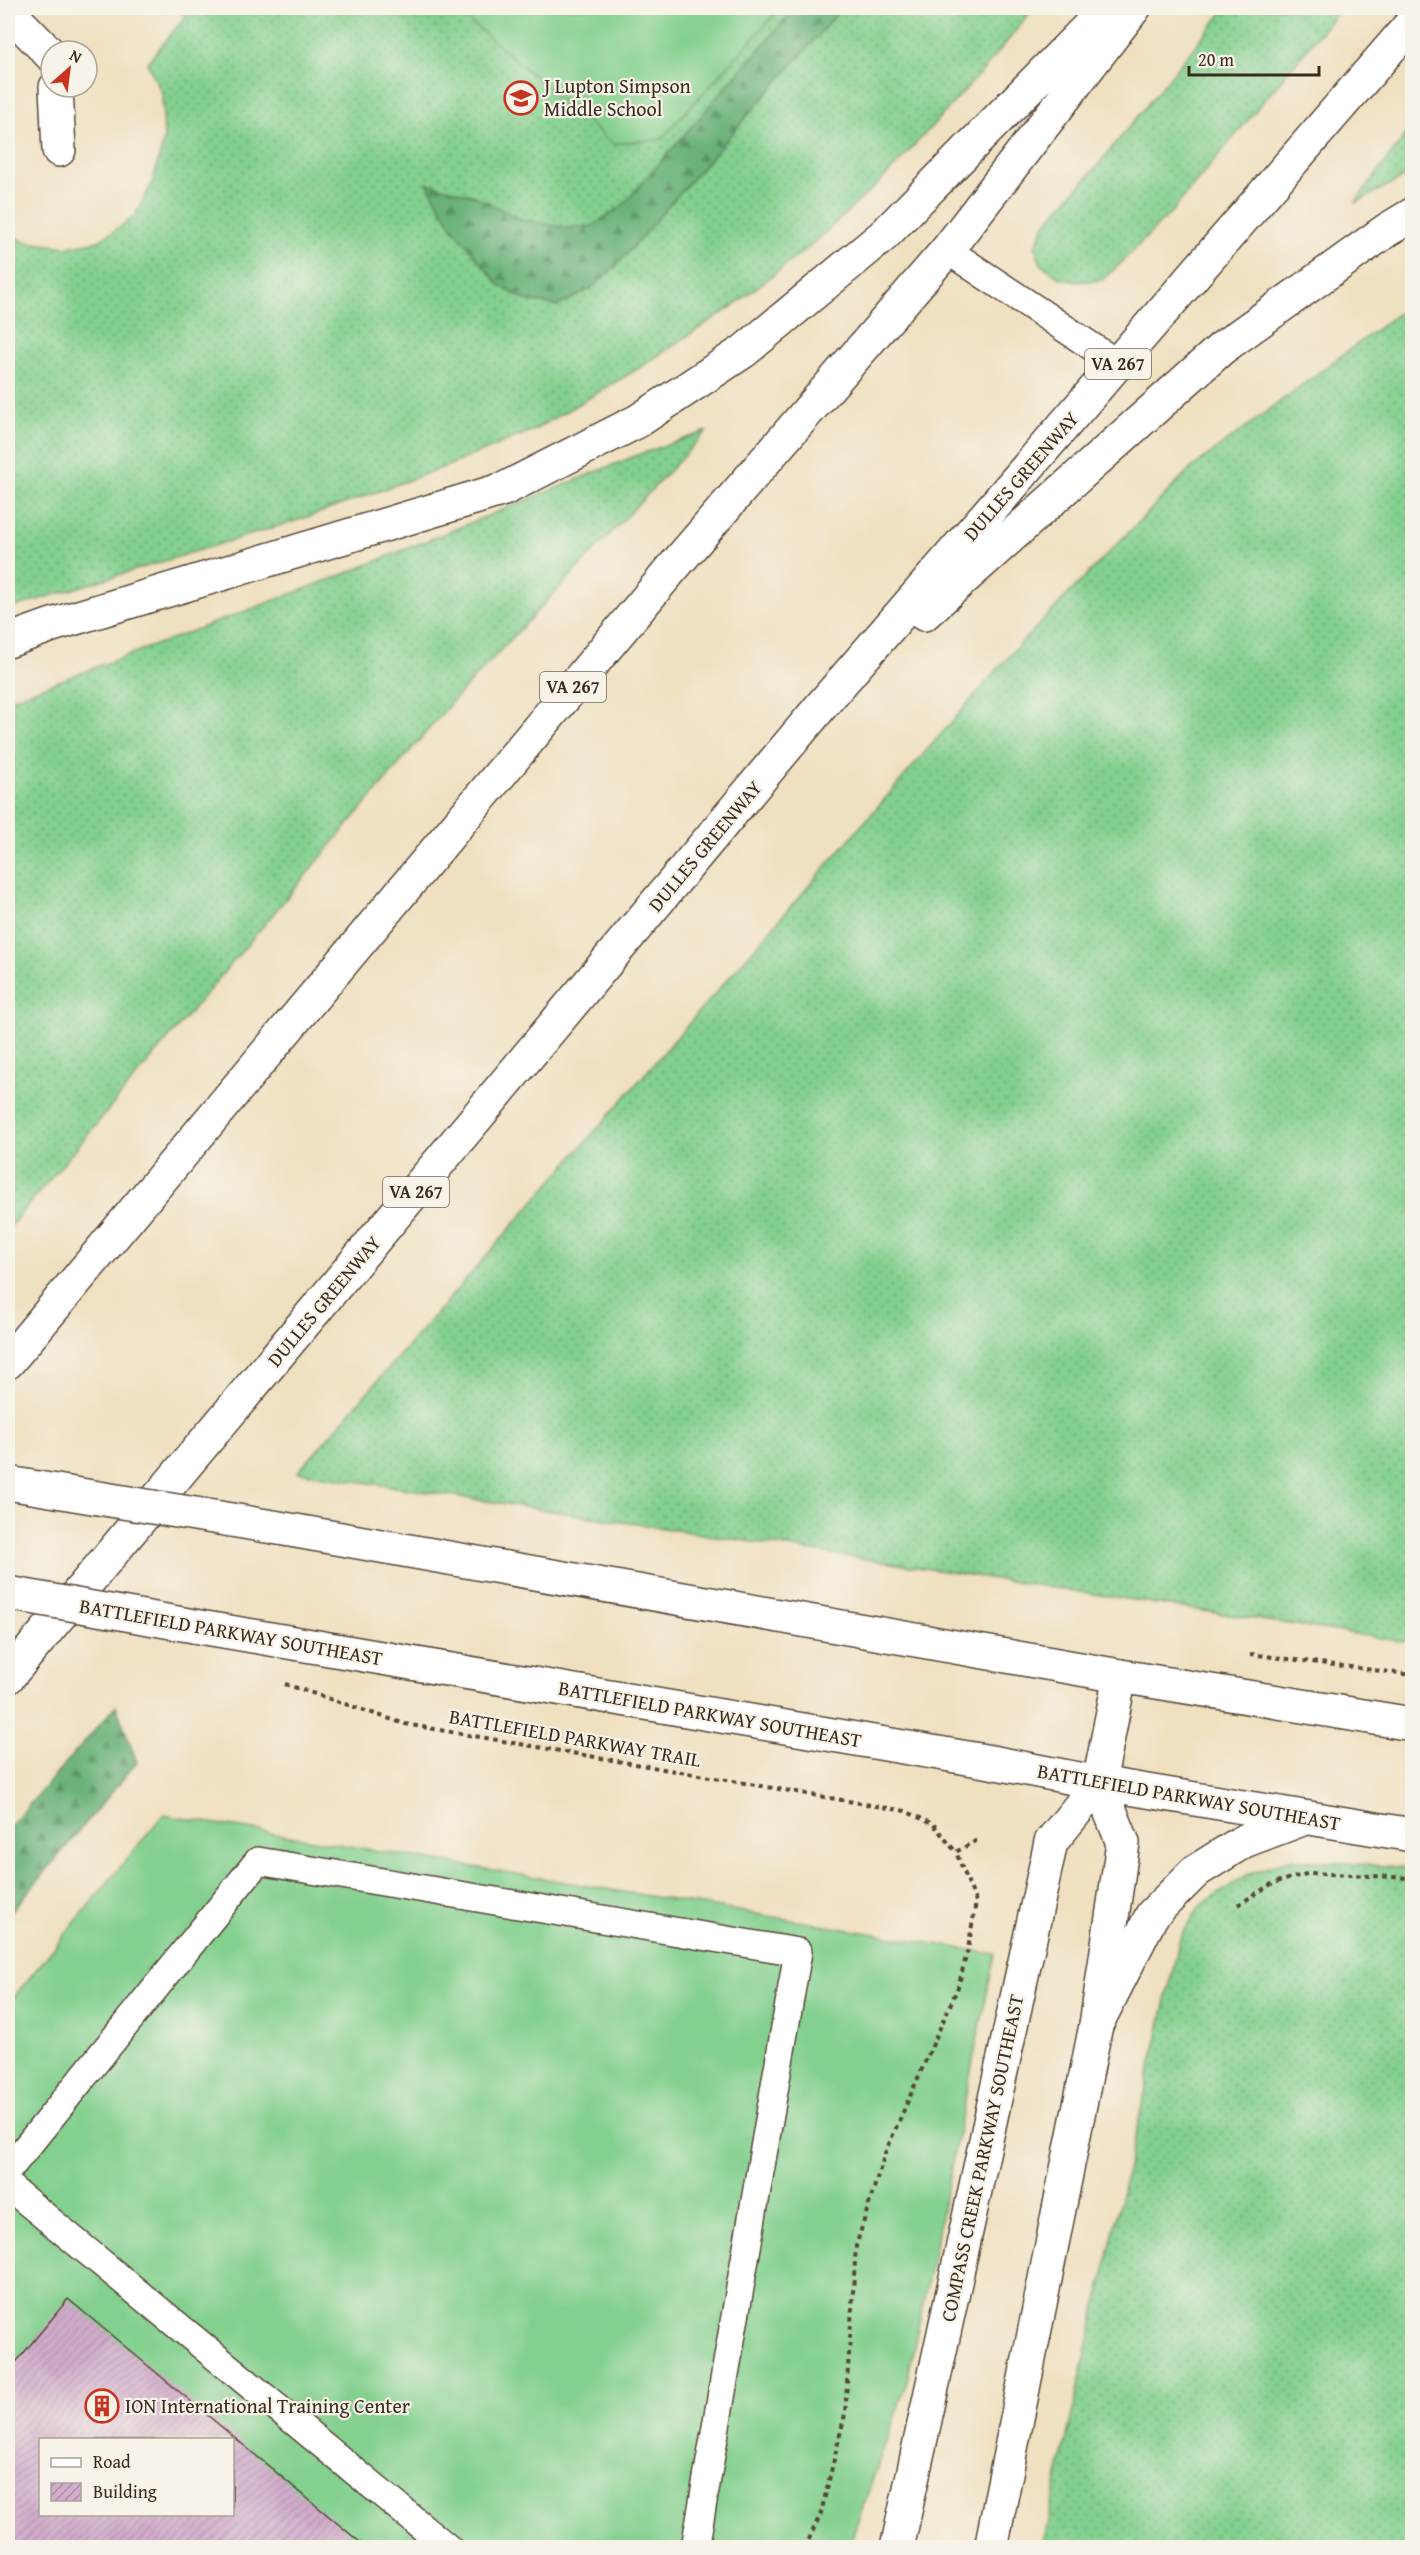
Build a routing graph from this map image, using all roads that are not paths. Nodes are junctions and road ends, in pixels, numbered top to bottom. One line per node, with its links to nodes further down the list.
1 (1107, 8): 11 (main road)
2 (1134, 8): 9 (main road, VA 267)
3 (8, 11): 5 (main road)
4 (1413, 23): 10 (main road, DULLES GREENWAY / VA 267)
5 (39, 43)
6 (57, 99): 7 (main road)
7 (59, 150)
8 (1413, 215): 12 (main road)
9 (947, 250): 10 (lane); 13 (main road, VA 267)
10 (1118, 364): 12 (main road, DULLES GREENWAY / VA 267)
11 (8, 641)
12 (822, 705): 17 (main road, DULLES GREENWAY / VA 267)
13 (8, 1362)
14 (8, 1483): 16 (main road, bridge)
15 (8, 1593): 19 (main road, BATTLEFIELD PARKWAY SOUTHEAST, bridge)
16 (1120, 1676): 18 (main road); 19 (main road, COMPASS CREEK PARKWAY SOUTHEAST)
17 (8, 1677)
18 (1413, 1724)
19 (1099, 1783): 20 (main road, BATTLEFIELD PARKWAY SOUTHEAST); 22 (main road); 27 (main road, COMPASS CREEK PARKWAY SOUTHEAST)
20 (1309, 1817): 21 (main road, BATTLEFIELD PARKWAY SOUTHEAST); 22 (main road)
21 (1413, 1835)
22 (1096, 2025): 28 (main road)
23 (8, 2170): 26 (lane)
24 (8, 2186): 25 (lane)
25 (448, 2547)
26 (695, 2547)
27 (897, 2547)
28 (991, 2547)

